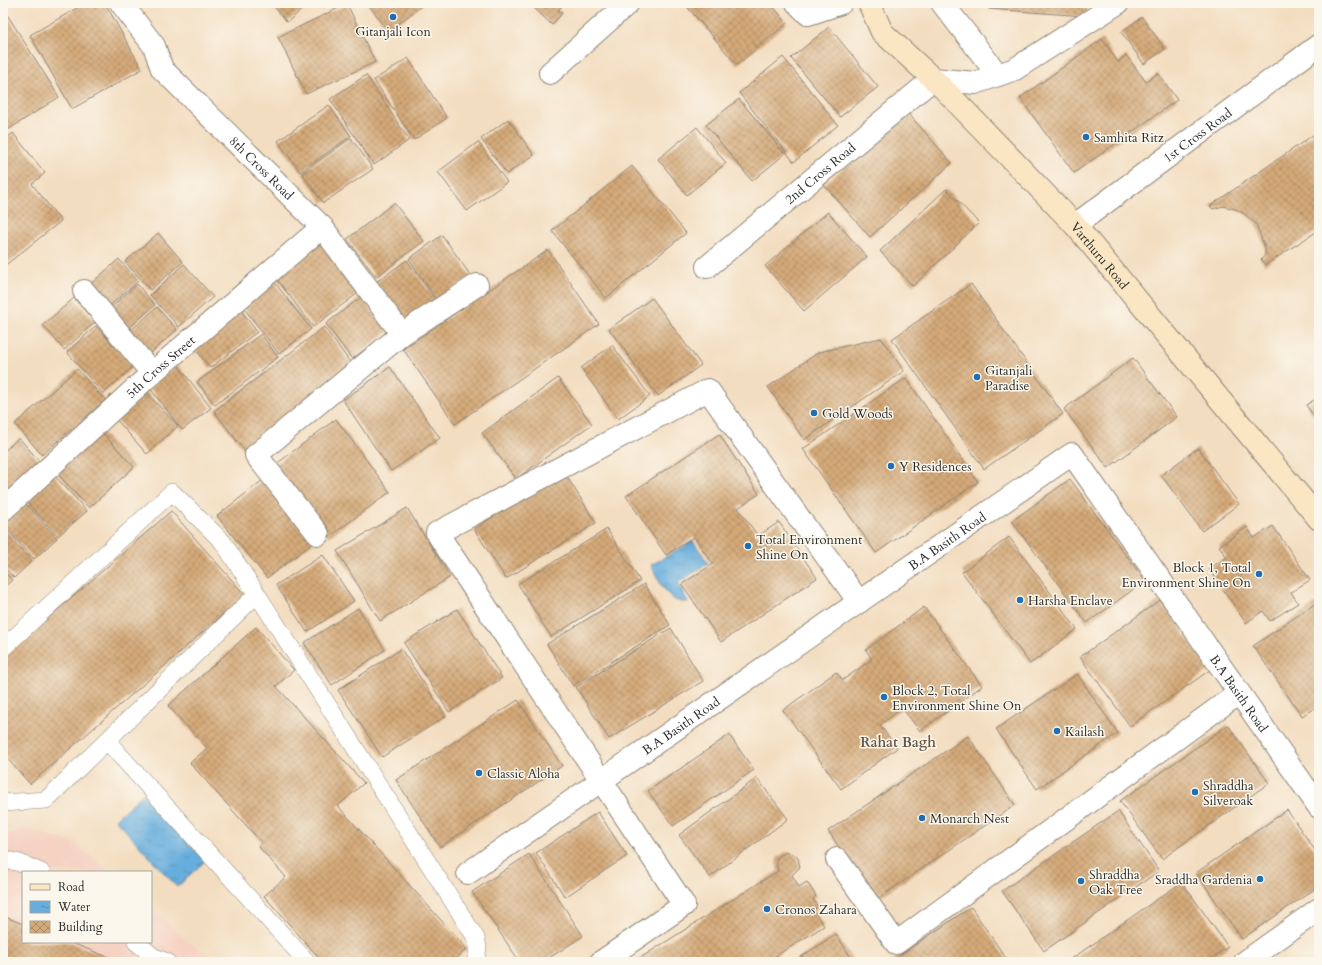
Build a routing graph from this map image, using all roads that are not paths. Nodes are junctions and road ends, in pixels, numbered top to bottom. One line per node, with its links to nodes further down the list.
1 (121, 3): 13 (street, 8th Cross Road)
2 (628, 3): 9 (street)
3 (797, 3): 4 (street)
4 (841, 3)
5 (869, 3): 11 (street, Varthuru Road)
6 (942, 3): 10 (street)
7 (1118, 3): 10 (street)
8 (1319, 45): 12 (street, 1st Cross Road)
9 (550, 73)
10 (998, 75): 11 (street)
11 (933, 79): 12 (street, Varthuru Road); 14 (street, 2nd Cross Road)
12 (1075, 225): 20 (street, Varthuru Road)
13 (322, 227): 17 (street, 8th Cross Road); 18 (street, 5th Cross Street)
14 (708, 267)
15 (477, 285): 17 (street)
16 (84, 291): 18 (street)
17 (402, 334): 21 (street)
18 (152, 372): 19 (street, 5th Cross Street)
19 (3, 510)
20 (1319, 520)
21 (318, 534)
22 (257, 594): 24 (lane); 26 (lane); 38 (lane)
23 (859, 602): 25 (street, B.A Basith Road); 27 (street, B.A Basith Road); 27 (street)
24 (3, 648)
25 (1239, 693): 29 (street, B.A Basith Road); 31 (street)
26 (107, 741): 28 (lane); 37 (lane)
27 (602, 780): 33 (street, B.A Basith Road); 39 (street)
28 (3, 803)
29 (1319, 807)
30 (3, 859): 32 (lane)
31 (837, 859)
32 (38, 871)
33 (468, 873)
34 (1319, 909): 40 (street)
35 (137, 943): 36 (lane)
36 (167, 962)
37 (307, 962)
38 (476, 962)
39 (601, 962)
40 (1245, 962)

